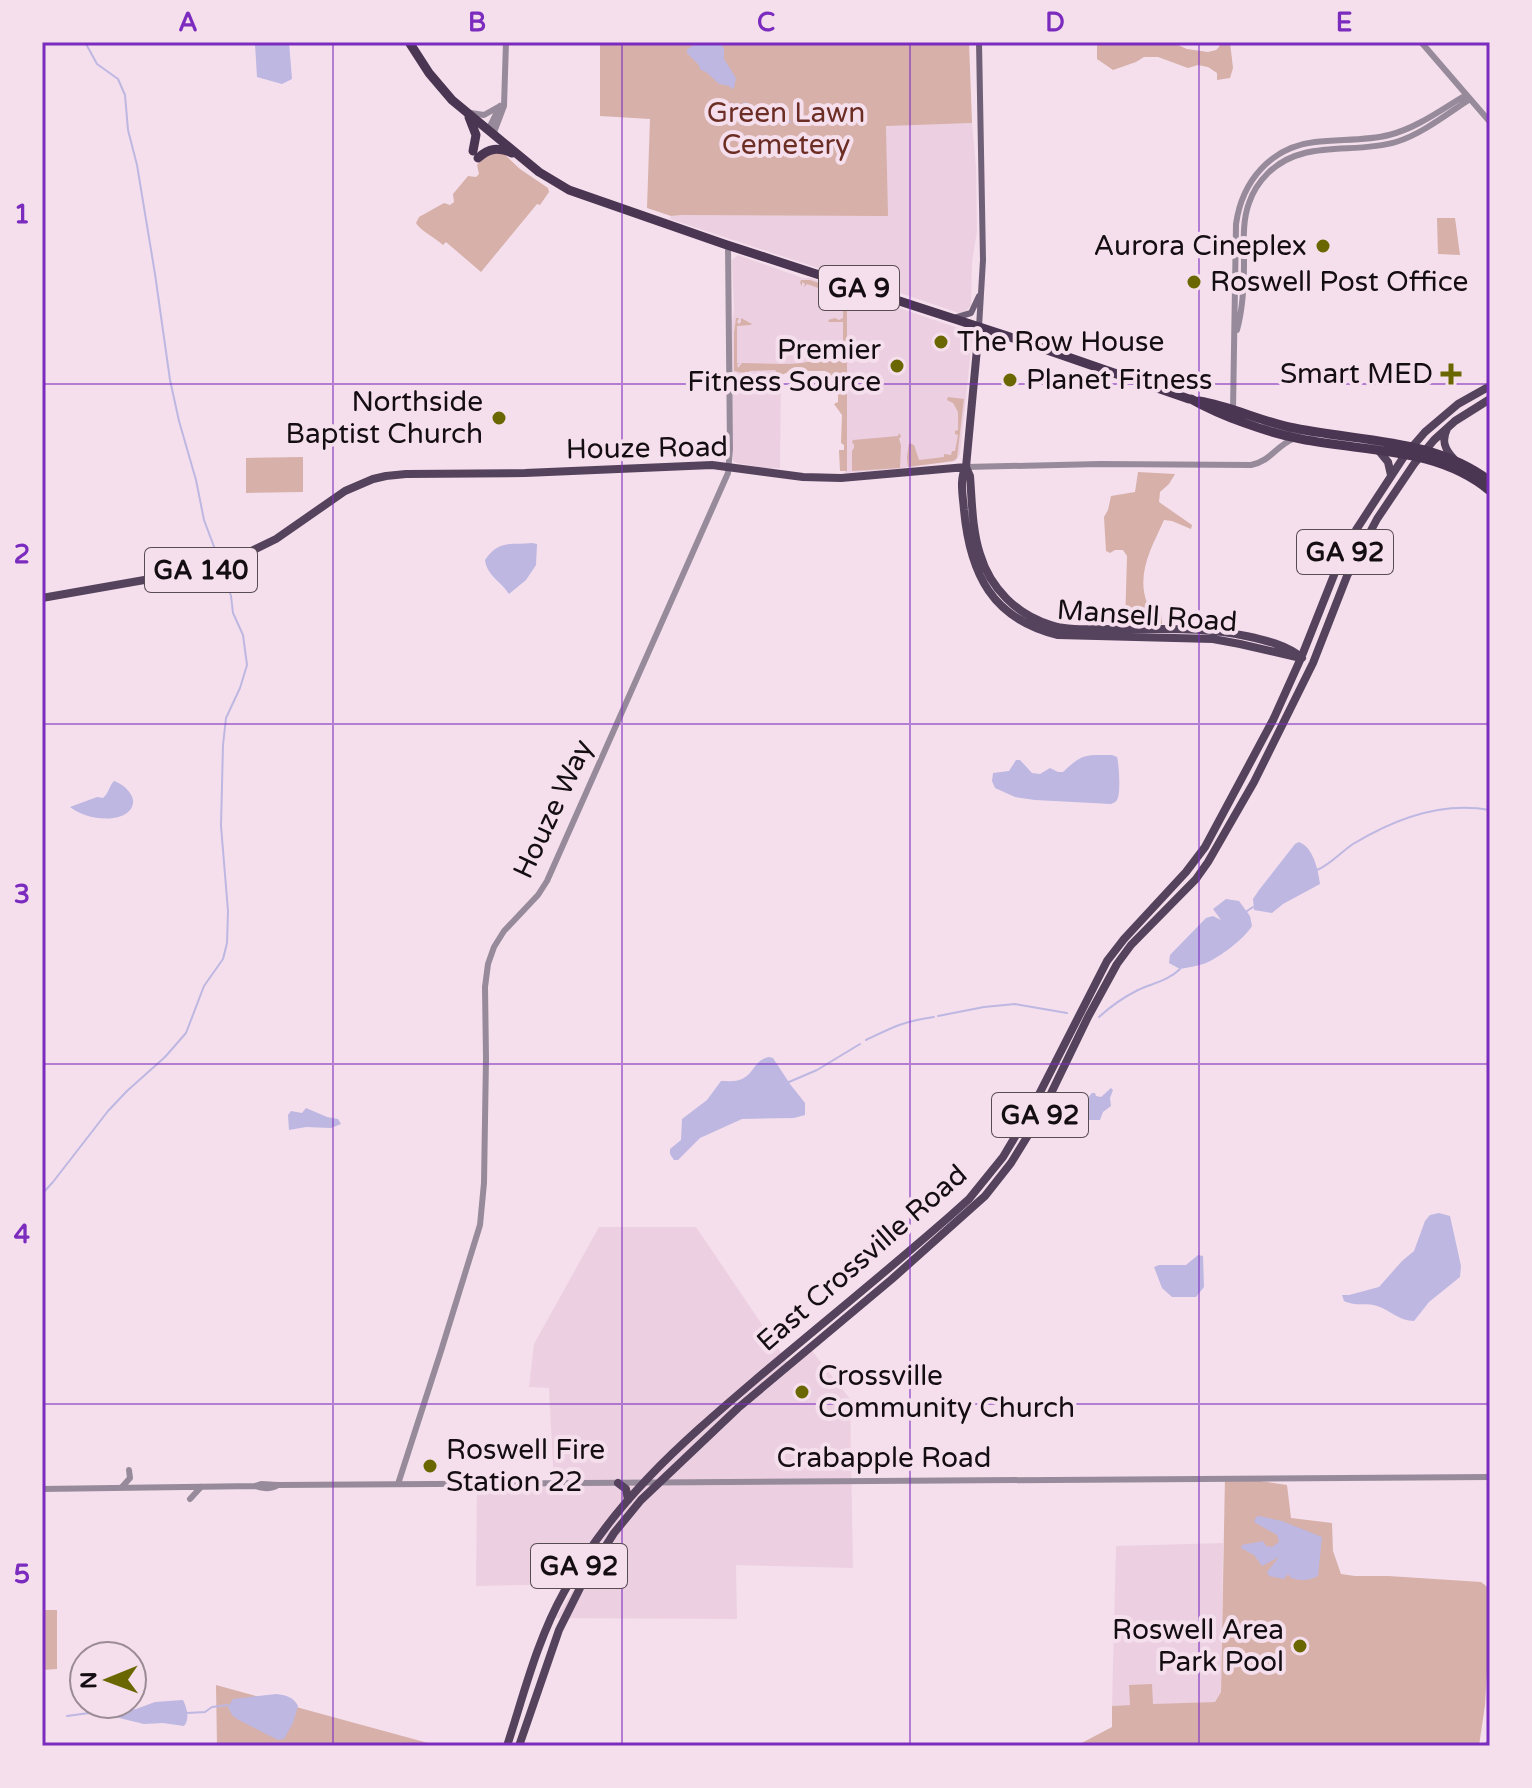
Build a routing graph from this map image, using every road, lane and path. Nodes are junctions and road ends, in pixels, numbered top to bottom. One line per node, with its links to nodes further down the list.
1 (409, 42): 7 (highway, GA 9)
2 (506, 42): 6 (street)
3 (979, 42): 14 (main road, Mansell Road)
4 (1421, 42): 5 (street)
5 (1468, 97): 8 (street); 21 (street)
6 (502, 103): 7 (street); 9 (street)
7 (464, 111): 9 (highway, GA 9); 10 (highway)
8 (1490, 122)
9 (491, 133): 10 (highway, GA 9)
10 (521, 158): 11 (highway, GA 9)
11 (728, 245): 12 (highway, GA 9); 13 (street, Houze Way)
12 (747, 251): 13 (street); 15 (highway, GA 9)
13 (728, 276): 29 (street, Houze Way)
14 (982, 289): 15 (main road); 16 (main road, Mansell Road)
15 (954, 319): 16 (highway, GA 9)
16 (979, 327): 17 (highway, GA 9); 18 (main road, Mansell Road)
17 (1000, 334): 18 (main road); 21 (highway, GA 9)
18 (977, 353): 27 (main road, Mansell Road)
19 (1490, 386): 24 (main road)
20 (1490, 399): 22 (main road, East Crossville Road)
21 (1233, 414): 23 (highway, GA 9); 26 (highway, GA 9)
22 (1449, 426): 32 (main road, East Crossville Road); 34 (main road)
23 (1274, 431): 25 (highway, GA 9); 31 (street)
24 (1425, 432): 26 (main road); 28 (main road, GA 92)
25 (1297, 438): 30 (highway, GA 9); 31 (street, Houze Road)
26 (1393, 443): 28 (highway, GA 9)
27 (967, 444): 38 (main road, Mansell Road); 39 (main road)
28 (1412, 446): 32 (highway, GA 9); 33 (main road, GA 92)
29 (730, 449): 36 (street); 37 (street, Houze Way)
30 (1379, 451): 33 (highway, GA 9); 41 (main road)
31 (1274, 453): 38 (street, Houze Road)
32 (1422, 453): 33 (highway, GA 9); 34 (highway, GA 9); 35 (highway, GA 9); 40 (main road, East Crossville Road / GA 92)
33 (1405, 455): 41 (main road, East Crossville Road / GA 92)
34 (1455, 460): 42 (highway, GA 9)
35 (1441, 463): 40 (main road); 44 (highway, GA 9)
36 (713, 465): 37 (main road, Houze Road / GA 140); 46 (main road, Houze Road / GA 140)
37 (729, 467): 39 (main road, Houze Road / GA 140); 59 (street, Houze Way)
38 (966, 467): 39 (main road, Houze Road / GA 140); 43 (main road, Mansell Road); 48 (main road, Mansell Road)
39 (941, 469): 43 (main road)
40 (1409, 471): 47 (main road, East Crossville Road / GA 92)
41 (1391, 476): 45 (main road, East Crossville Road / GA 92)
42 (1490, 481)
43 (962, 482): 48 (main road, Mansell Road)
44 (1490, 491)
45 (1341, 560): 47 (main road); 49 (main road, East Crossville Road / GA 92)
46 (42, 598)
47 (1330, 619): 52 (main road, East Crossville Road / GA 92)
48 (1038, 625): 50 (main road, Mansell Road)
49 (1310, 637): 50 (main road); 51 (main road, East Crossville Road / GA 92)
50 (1284, 651): 51 (main road, Mansell Road); 53 (main road)
51 (1301, 658): 52 (main road, Mansell Road); 53 (main road, East Crossville Road / GA 92)
52 (1313, 663): 57 (main road, East Crossville Road / GA 92)
53 (1292, 679): 56 (main road, East Crossville Road / GA 92)
54 (129, 1470): 61 (street)
55 (1490, 1477): 57 (street, Crabapple Road)
56 (642, 1482): 57 (street, Crabapple Road); 58 (street, Crabapple Road); 64 (main road, GA 92)
57 (659, 1482): 66 (main road, GA 92)
58 (618, 1483): 59 (street, Crabapple Road); 64 (main road)
59 (398, 1484): 60 (street, Crabapple Road)
60 (202, 1486): 61 (street, Crabapple Road); 63 (street)
61 (121, 1488): 62 (street, Crabapple Road)
62 (42, 1489)
63 (190, 1499)
64 (628, 1500): 65 (main road, GA 92)
65 (507, 1746)
66 (519, 1746)

